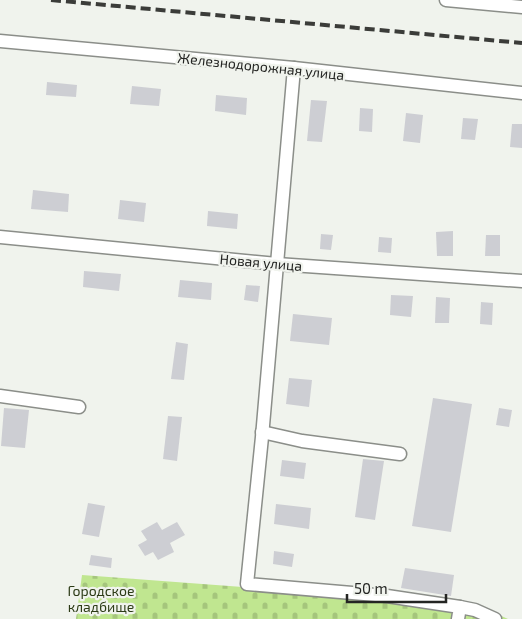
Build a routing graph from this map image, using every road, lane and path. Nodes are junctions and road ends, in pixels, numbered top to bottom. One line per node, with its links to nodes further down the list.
1 (446, 0): 2 (street)
2 (522, 7)
3 (0, 41): 4 (street, Железнодорожная улица)
4 (294, 68): 5 (street, Железнодорожная улица); 7 (street)
5 (522, 93)
6 (0, 237): 7 (street, Новая улица)
7 (277, 264): 8 (street, Новая улица); 11 (street)
8 (522, 281)
9 (0, 396): 10 (street)
10 (79, 407)
11 (262, 432): 12 (street); 13 (street)
12 (400, 454)
13 (459, 613): 14 (street)
14 (495, 619)

